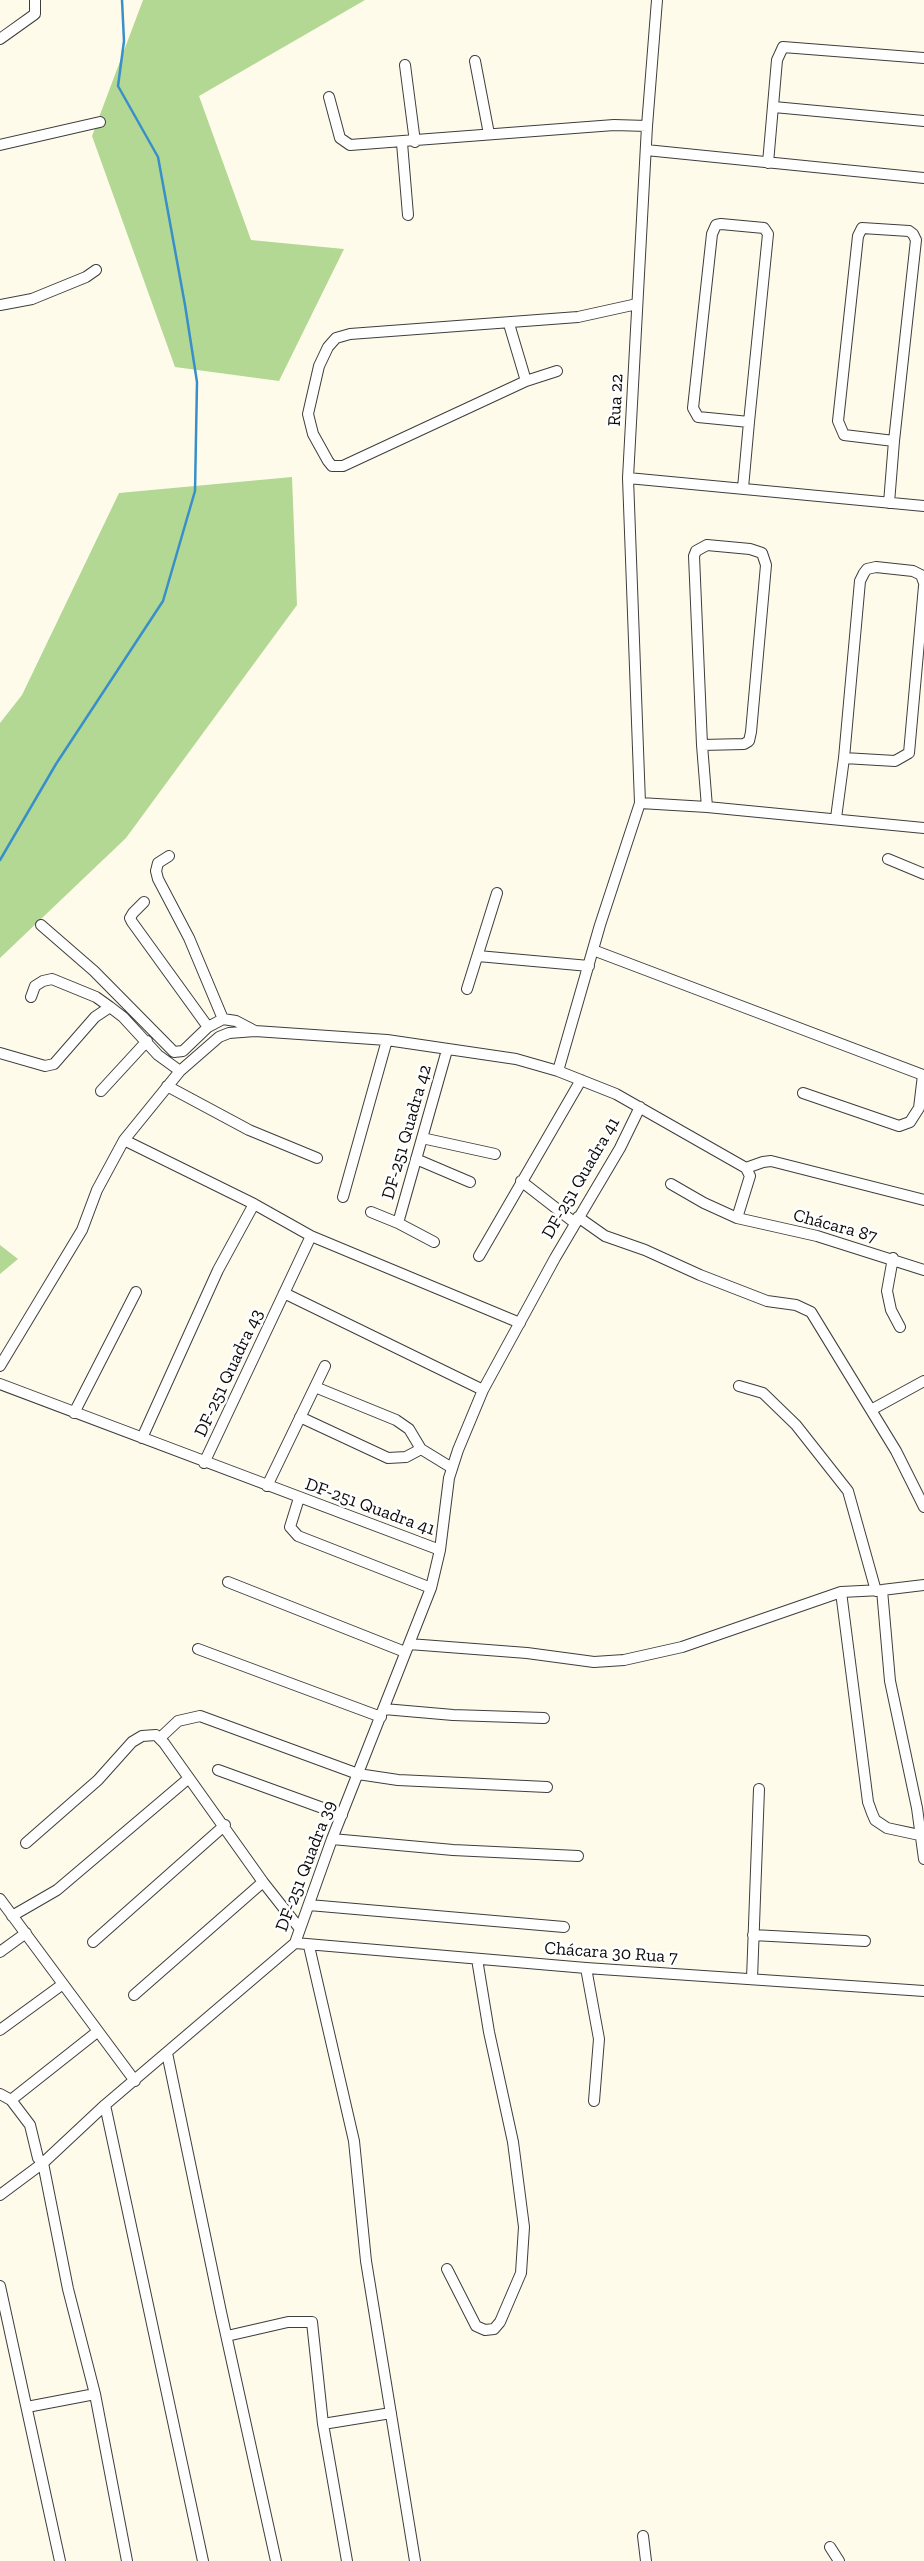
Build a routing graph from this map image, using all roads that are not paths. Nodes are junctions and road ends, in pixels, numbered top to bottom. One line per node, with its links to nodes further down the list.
1 (35, 0): 3 (street)
2 (657, 0): 11 (street, Rua 22)
3 (0, 39)
4 (924, 58): 8 (street)
5 (475, 61): 12 (street)
6 (405, 65): 13 (street)
7 (329, 96): 14 (street)
8 (774, 108): 9 (street); 17 (street)
9 (924, 121)
10 (100, 122): 15 (street)
11 (646, 126): 12 (street); 16 (street, Rua 22)
12 (489, 134): 13 (street)
13 (415, 142): 14 (street)
14 (402, 143): 19 (street)
15 (0, 145)
16 (646, 150): 17 (street); 21 (street, Rua 22)
17 (768, 163): 18 (street)
18 (924, 178)
19 (408, 215)
20 (96, 270): 22 (street)
21 (637, 304): 23 (street); 28 (street, Rua 22)
22 (0, 305)
23 (509, 324): 25 (street); 25 (street)
24 (557, 371): 25 (street)
25 (526, 380)
26 (749, 422): 26 (street); 29 (street)
27 (894, 441): 27 (street); 30 (street)
28 (628, 478): 29 (street); 35 (street, Rua 22)
29 (743, 488): 30 (street)
30 (889, 503): 31 (street)
31 (924, 506)
32 (924, 585): 34 (street); 34 (street)
33 (702, 745): 33 (street); 36 (street)
34 (844, 758): 37 (street)
35 (640, 803): 36 (street); 45 (street, Rua 22)
36 (707, 807): 37 (street)
37 (836, 818): 38 (street)
38 (924, 828)
39 (169, 856): 51 (street)
40 (888, 859): 41 (street)
41 (924, 874)
42 (497, 893): 46 (street)
43 (144, 902): 52 (street)
44 (41, 925): 52 (street)
45 (593, 950): 47 (street, Rua 22); 65 (street)
46 (478, 956): 47 (street); 48 (street)
47 (589, 966): 59 (street, Rua 22)
48 (467, 989)
49 (30, 997): 50 (street)
50 (110, 1007): 55 (street); 57 (street)
51 (223, 1019): 52 (street); 53 (street)
52 (208, 1027)
53 (255, 1031): 54 (street); 58 (street)
54 (387, 1040): 56 (street, DF-251 Quadra 42); 75 (street)
55 (147, 1041): 58 (street); 62 (street)
56 (447, 1050): 59 (street, DF-251 Quadra 41); 66 (street, DF-251 Quadra 42)
57 (0, 1053)
58 (180, 1071): 61 (street)
59 (558, 1071): 60 (street, DF-251 Quadra 41)
60 (581, 1080): 64 (street, DF-251 Quadra 41); 72 (street)
61 (167, 1086): 67 (street); 69 (street)
62 (101, 1090)
63 (803, 1093): 65 (street)
64 (640, 1107): 71 (street); 80 (street, DF-251 Quadra 41)
65 (921, 1108)
66 (422, 1138): 68 (street); 70 (street, DF-251 Quadra 42)
67 (124, 1140): 77 (street); 91 (street)
68 (495, 1154)
69 (317, 1158)
70 (416, 1159): 73 (street); 81 (street, DF-251 Quadra 42)
71 (746, 1168): 76 (street); 79 (street)
72 (522, 1181): 80 (street); 84 (street)
73 (470, 1182)
74 (670, 1184): 79 (street, Chácara 87)
75 (343, 1197)
76 (924, 1200)
77 (254, 1204): 82 (street); 101 (street)
78 (371, 1212): 81 (street)
79 (737, 1218): 85 (street, Chácara 87)
80 (576, 1220): 89 (street, DF-251 Quadra 41); 98 (street)
81 (398, 1223): 83 (street)
82 (311, 1236): 88 (street, DF-251 Quadra 43); 89 (street)
83 (434, 1242)
84 (478, 1256)
85 (893, 1258): 86 (street, Chácara 87); 90 (street)
86 (924, 1270)
87 (136, 1292): 99 (street)
88 (284, 1293): 97 (street); 103 (street, DF-251 Quadra 43)
89 (520, 1323): 97 (street, DF-251 Quadra 41)
90 (900, 1327)
91 (0, 1366)
92 (325, 1366): 96 (street)
93 (924, 1381): 98 (street)
94 (0, 1384): 99 (street, DF-251 Quadra 43)
95 (739, 1386): 112 (street)
96 (314, 1387): 100 (street); 102 (street)
97 (483, 1390): 104 (street, DF-251 Quadra 41)
98 (871, 1410): 107 (street)
99 (74, 1413): 101 (street, DF-251 Quadra 43)
100 (300, 1418): 102 (street); 105 (street)
101 (142, 1438): 103 (street, DF-251 Quadra 43)
102 (421, 1450): 104 (street)
103 (204, 1463): 105 (street, DF-251 Quadra 41)
104 (452, 1468): 108 (street, DF-251 Quadra 41)
105 (267, 1486): 106 (street, DF-251 Quadra 41)
106 (299, 1498): 108 (street, DF-251 Quadra 41); 111 (street)
107 (924, 1506)
108 (440, 1550): 111 (street, DF-251 Quadra 39)
109 (228, 1582): 114 (street)
110 (924, 1586): 112 (street)
111 (431, 1588): 114 (street, DF-251 Quadra 39)
112 (879, 1590): 113 (street); 126 (street)
113 (841, 1592): 114 (street); 126 (street)
114 (407, 1648): 116 (street, DF-251 Quadra 39)
115 (198, 1649): 116 (street)
116 (382, 1713): 117 (street); 120 (street, DF-251 Quadra 39)
117 (544, 1718)
118 (160, 1738): 120 (street); 121 (street); 128 (street)
119 (218, 1770): 124 (street)
120 (358, 1774): 122 (street); 124 (street, DF-251 Quadra 39)
121 (189, 1778): 125 (street); 134 (street)
122 (547, 1787)
123 (759, 1788): 138 (street)
124 (342, 1815): 127 (street, DF-251 Quadra 39)
125 (225, 1825): 131 (street); 140 (street)
126 (922, 1836): 130 (street)
127 (332, 1840): 129 (street); 133 (street, DF-251 Quadra 39)
128 (26, 1843)
129 (578, 1856)
130 (924, 1859)
131 (263, 1882): 136 (street); 149 (street)
132 (0, 1899): 134 (street)
133 (309, 1905): 135 (street); 136 (street, DF-251 Quadra 39)
134 (12, 1916): 137 (street)
135 (564, 1927)
136 (300, 1929): 141 (street, DF-251 Quadra 39)
137 (26, 1933): 143 (street); 147 (street)
138 (754, 1935): 139 (street); 146 (street)
139 (865, 1941)
140 (93, 1942)
141 (295, 1943): 142 (street, Chácara 30 Rua 7); 152 (street, DF-251 Quadra 39)
142 (309, 1946): 144 (street, Chácara 30 Rua 7); 165 (street)
143 (0, 1952)
144 (477, 1959): 145 (street, Chácara 30 Rua 7); 160 (street)
145 (586, 1968): 146 (street, Chácara 30 Rua 7); 156 (street)
146 (752, 1979): 148 (street, Chácara 30 Rua 7)
147 (63, 1984): 150 (street); 151 (street)
148 (924, 1991)
149 (134, 1996)
150 (0, 2030)
151 (97, 2032): 153 (street); 155 (street)
152 (168, 2053): 153 (street, DF-251 Quadra 39); 162 (street)
153 (135, 2081): 157 (street, DF-251 Quadra 39)
154 (0, 2094): 155 (street)
155 (10, 2100): 158 (street)
156 (594, 2101)
157 (105, 2105): 158 (street, DF-251 Quadra 39); 171 (street)
158 (43, 2163): 159 (street, DF-251 Quadra 39); 163 (street)
159 (0, 2196)
160 (446, 2269)
161 (0, 2286): 164 (street)
162 (227, 2336): 166 (street); 172 (street)
163 (95, 2394): 164 (street); 170 (street)
164 (27, 2407): 169 (street)
165 (391, 2413): 166 (street); 174 (street)
166 (323, 2424): 173 (street)
167 (643, 2536): 175 (street)
168 (830, 2547): 176 (street)
169 (60, 2561)
170 (127, 2561)
171 (203, 2561)
172 (276, 2561)
173 (347, 2561)
174 (415, 2561)
175 (646, 2561)
176 (839, 2561)

